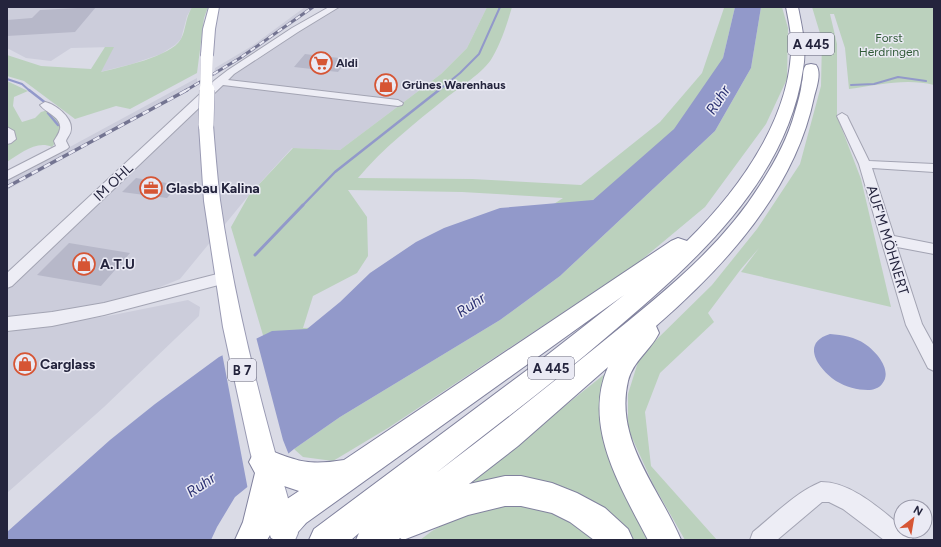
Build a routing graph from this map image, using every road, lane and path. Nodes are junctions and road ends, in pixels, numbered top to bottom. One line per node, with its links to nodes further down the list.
1 (214, 7): 17 (main road, B 7, bridge)
2 (335, 7): 5 (street, IM OHL)
3 (792, 7): 14 (highway, A 445)
4 (803, 7): 19 (highway, A 445)
5 (219, 82): 6 (street); 18 (street, IM OHL)
6 (398, 103)
7 (45, 105): 13 (street)
8 (842, 116): 11 (street, AUF'M MÖHNERT)
9 (7, 130): 10 (street)
10 (7, 141)
11 (865, 164): 12 (street); 15 (street, AUF'M MÖHNERT)
12 (934, 168)
13 (7, 176)
14 (723, 214): 22 (highway); 24 (highway, A 445)
15 (888, 240): 16 (street); 21 (street, AUF'M MÖHNERT)
16 (934, 249)
17 (225, 278): 20 (street); 23 (main road, B 7)
18 (7, 282)
19 (686, 286): 24 (highway, A 445); 28 (highway)
20 (7, 324)
21 (934, 363)
22 (351, 474): 23 (highway); 23 (highway)
23 (273, 502): 25 (highway)
24 (373, 527): 26 (highway); 27 (highway)
25 (251, 540)
26 (325, 540)
27 (618, 540)
28 (665, 540)
29 (761, 540): 30 (street)
30 (902, 540)

